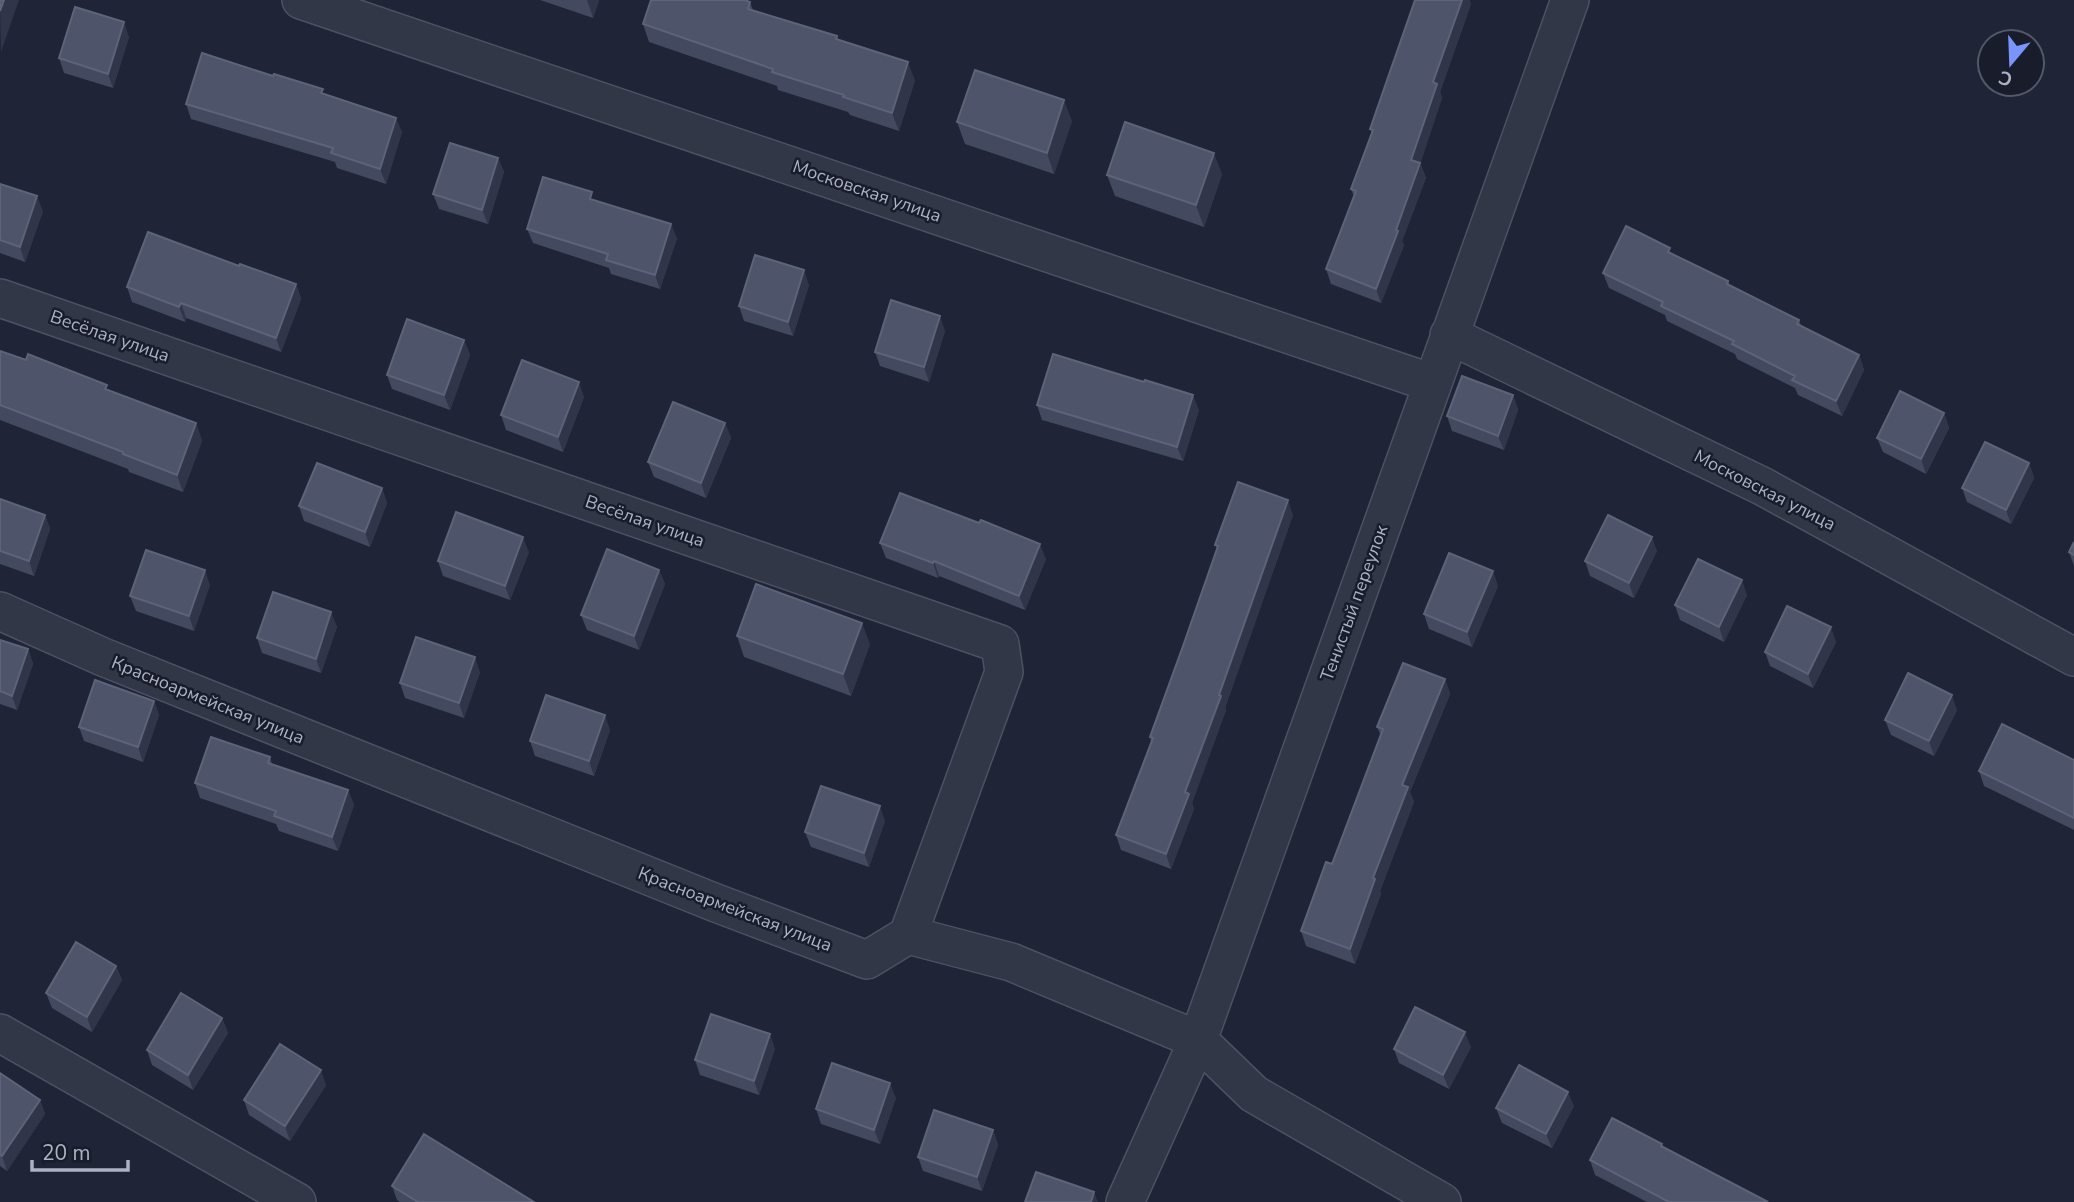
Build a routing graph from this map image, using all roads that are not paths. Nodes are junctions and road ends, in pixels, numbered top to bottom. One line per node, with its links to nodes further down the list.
1 (301, 0): 5 (street, Московская улица)
2 (1570, 0): 4 (street, Тенистый переулок)
3 (0, 298): 8 (street, Весёлая улица)
4 (1449, 335): 5 (street, Тенистый переулок); 7 (street, Московская улица)
5 (1432, 383): 10 (street, Тенистый переулок)
6 (0, 611): 8 (street, Красноармейская улица)
7 (2074, 657)
8 (908, 935): 10 (street)
9 (0, 1033): 11 (street)
10 (1198, 1040): 12 (street, Тенистый переулок); 13 (street)
11 (297, 1202)
12 (1125, 1202)
13 (1442, 1202)

